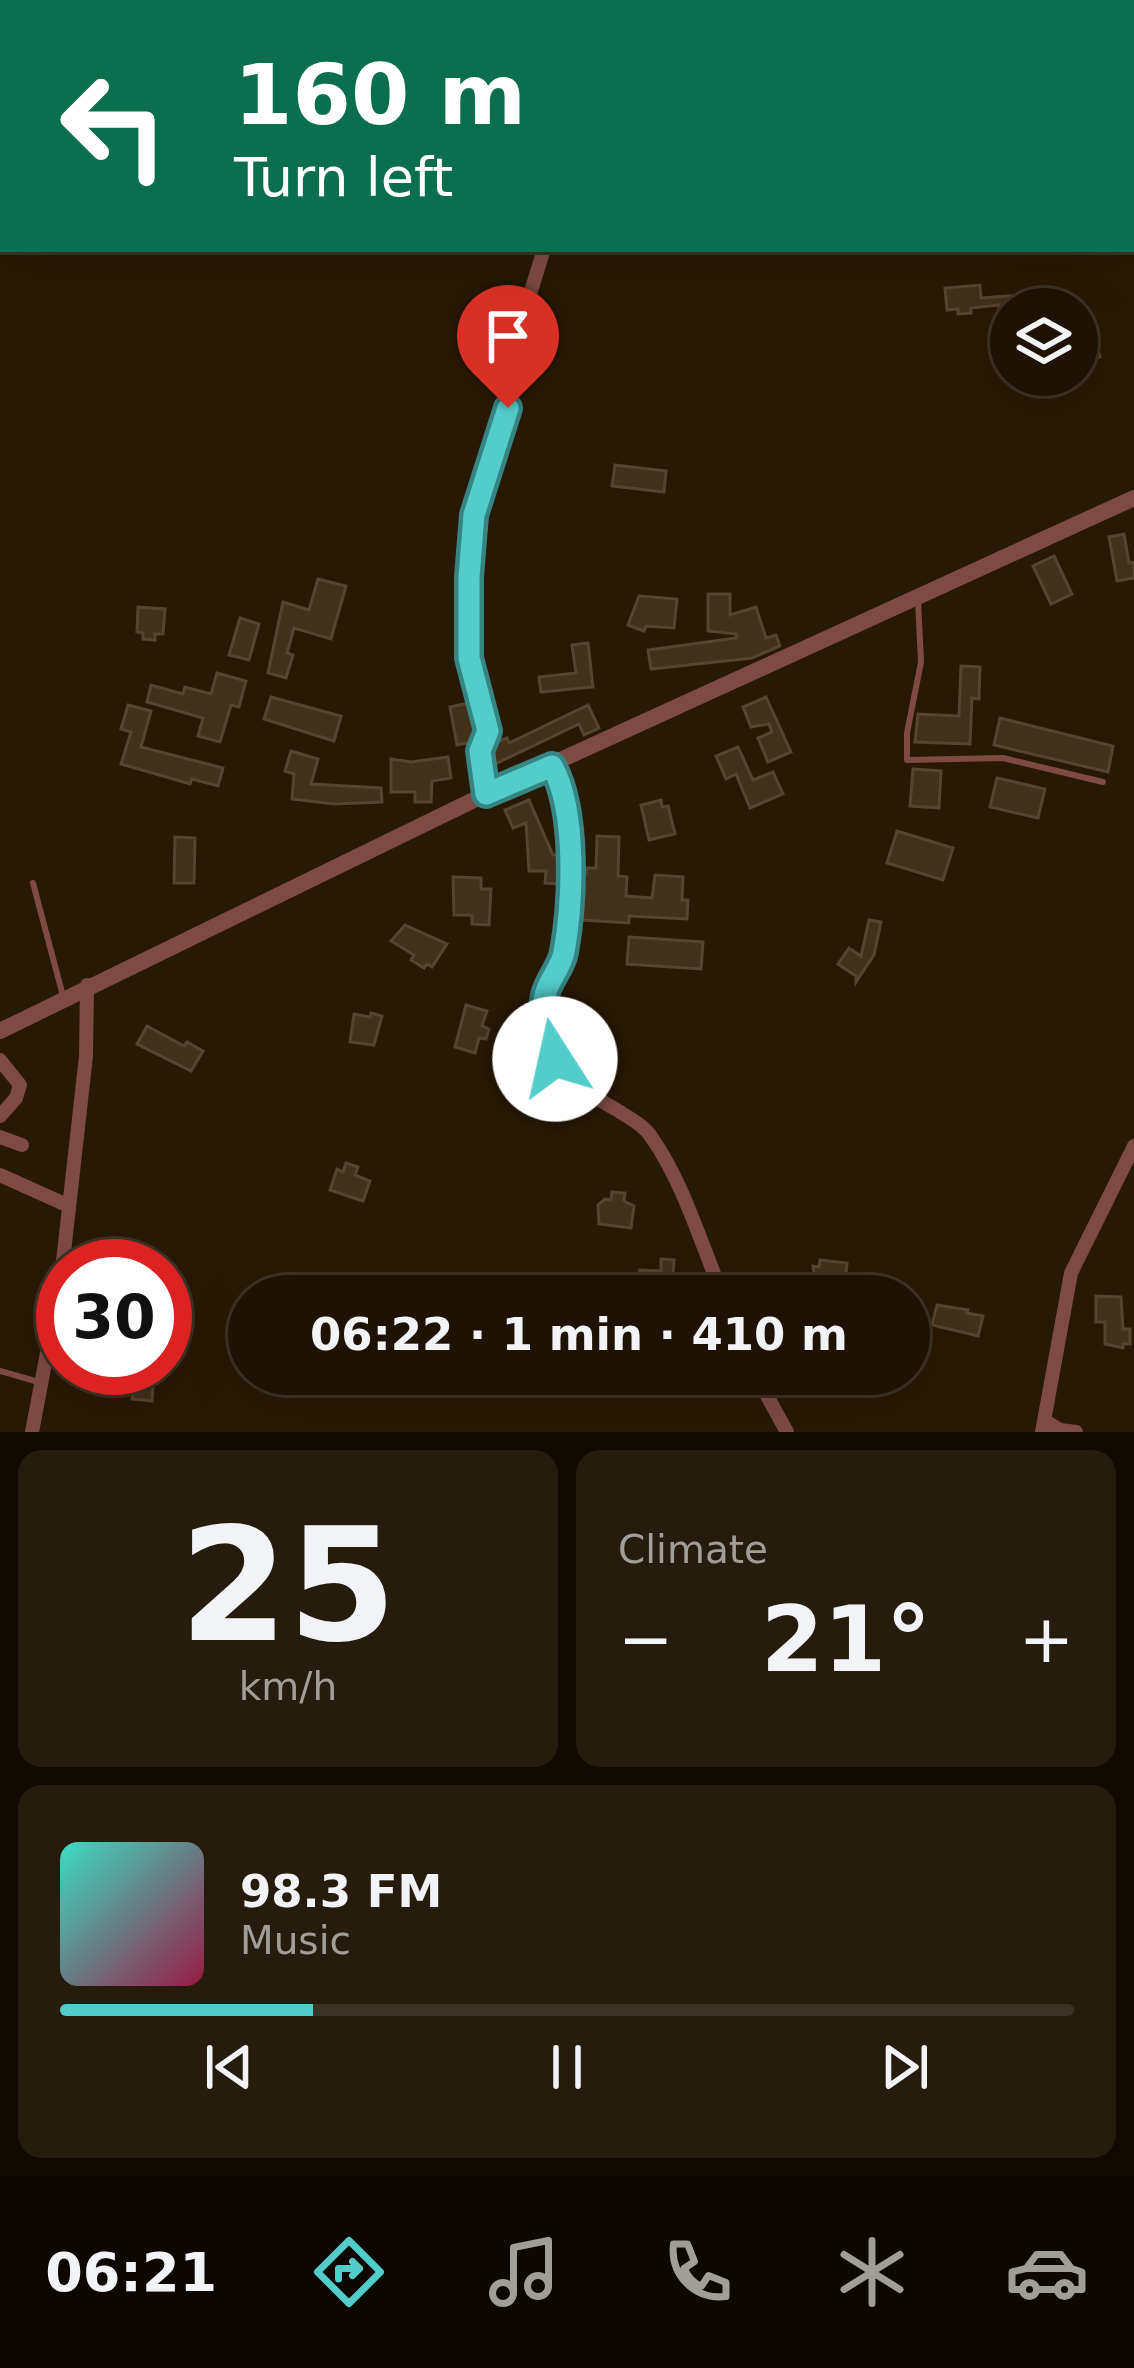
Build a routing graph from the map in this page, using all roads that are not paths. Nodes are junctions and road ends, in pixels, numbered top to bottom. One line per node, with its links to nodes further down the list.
1 (543, 252): 6 (street)
2 (1134, 498): 3 (street)
3 (918, 600): 4 (street); 5 (lane)
4 (552, 766): 6 (street); 19 (street)
5 (1103, 782)
6 (486, 794): 8 (street)
7 (33, 883): 9 (lane)
8 (87, 986): 9 (street); 17 (street)
9 (64, 1001): 10 (street)
10 (0, 1031)
11 (0, 1060): 12 (street)
12 (0, 1116)
13 (0, 1137): 14 (street)
14 (22, 1145)
15 (1134, 1146): 24 (street)
16 (0, 1175): 17 (street)
17 (69, 1206): 18 (street)
18 (64, 1239)
19 (714, 1275)
20 (0, 1371): 21 (lane)
21 (36, 1381)
22 (40, 1395): 25 (street)
23 (766, 1395): 26 (street)
24 (1043, 1427): 27 (street)
25 (32, 1432)
26 (787, 1432)
27 (1076, 1432)

